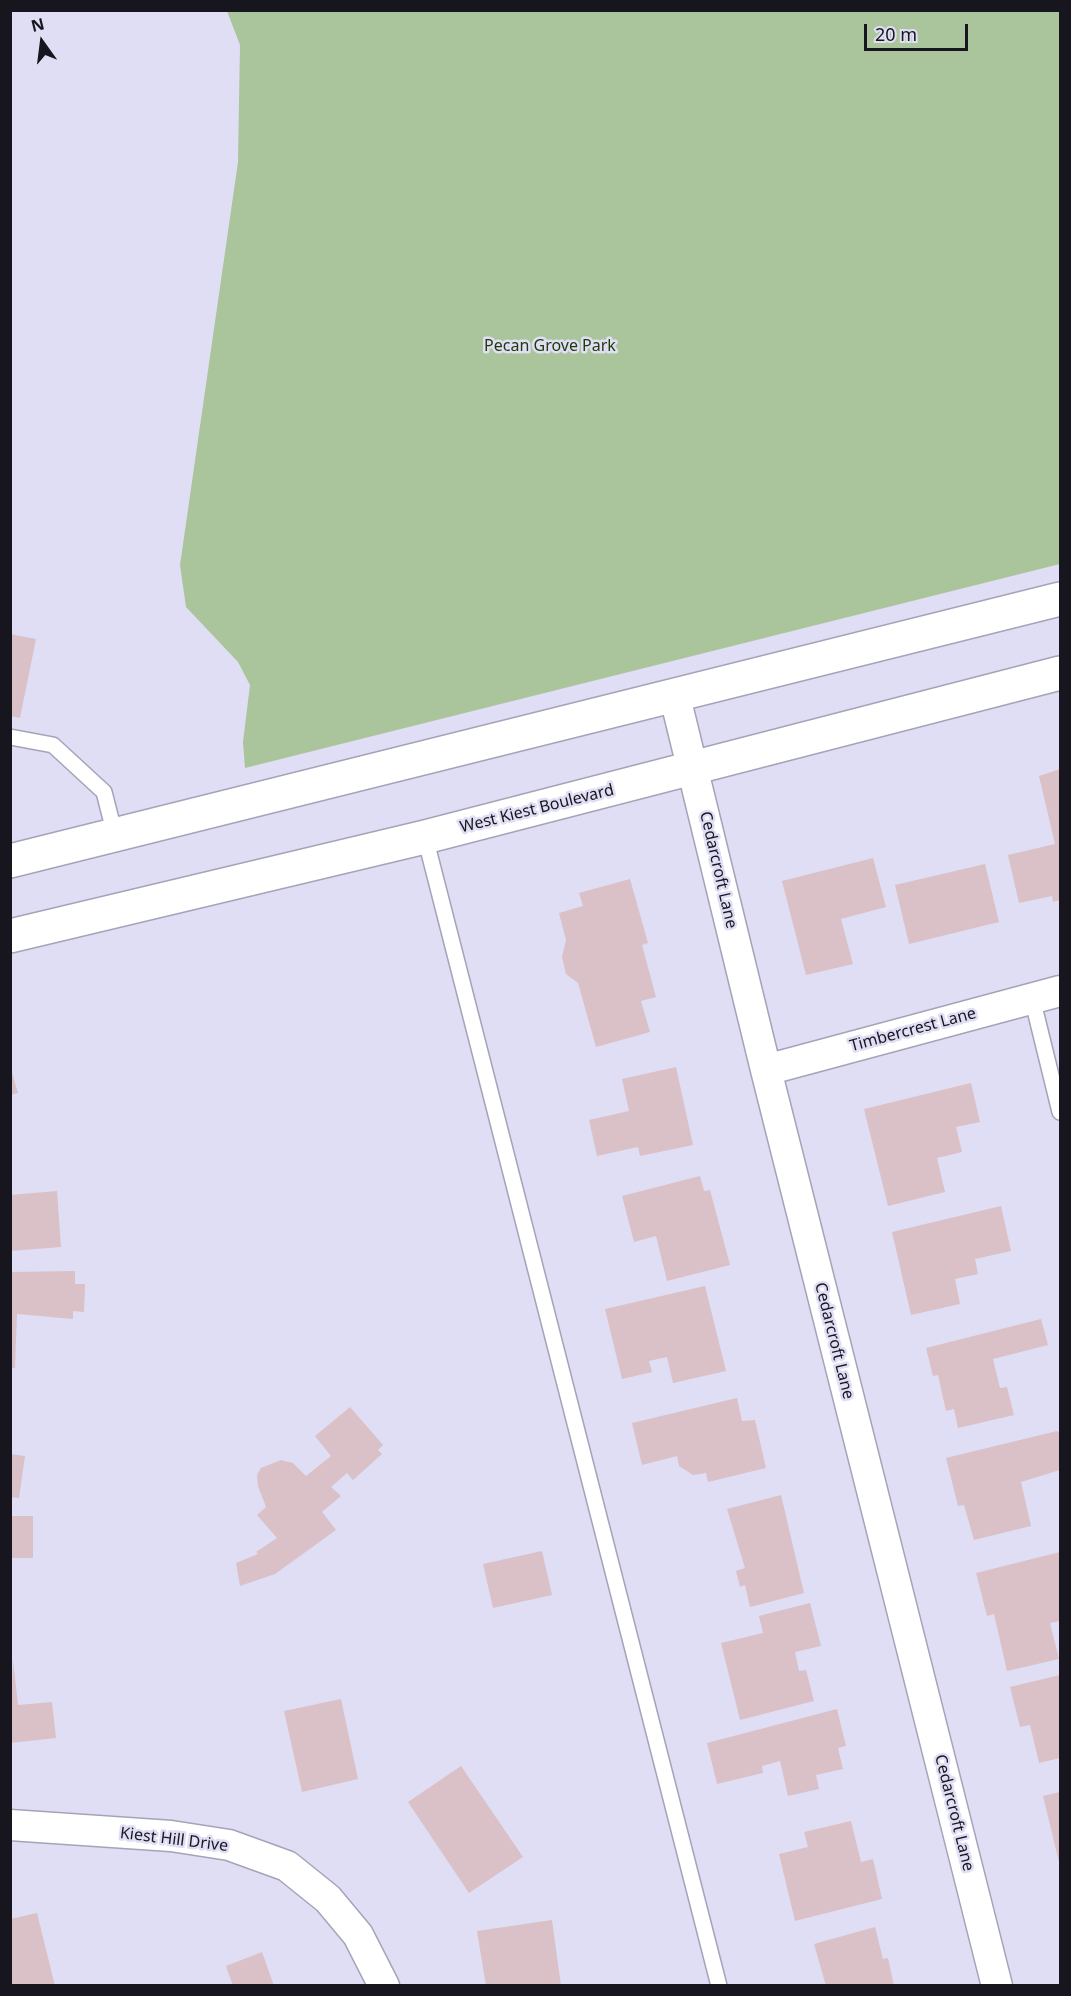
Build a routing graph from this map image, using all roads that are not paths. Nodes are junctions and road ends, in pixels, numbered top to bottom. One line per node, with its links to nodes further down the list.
1 (1060, 599): 3 (main road)
2 (1060, 673): 5 (main road, West Kiest Boulevard)
3 (675, 696): 5 (street, Cedarcroft Lane); 6 (main road)
4 (10, 737): 6 (lane)
5 (693, 769): 7 (main road, West Kiest Boulevard); 12 (street, Cedarcroft Lane)
6 (115, 836): 8 (main road)
7 (425, 837): 9 (main road, West Kiest Boulevard); 16 (lane)
8 (10, 861)
9 (10, 936)
10 (1060, 991): 11 (street, Timbercrest Lane)
11 (1032, 998): 12 (street, Timbercrest Lane); 13 (lane)
12 (766, 1070): 17 (street, Cedarcroft Lane)
13 (1060, 1112)
14 (10, 1825): 15 (street, Kiest Hill Drive)
15 (384, 1986)
16 (718, 1986)
17 (997, 1986)

